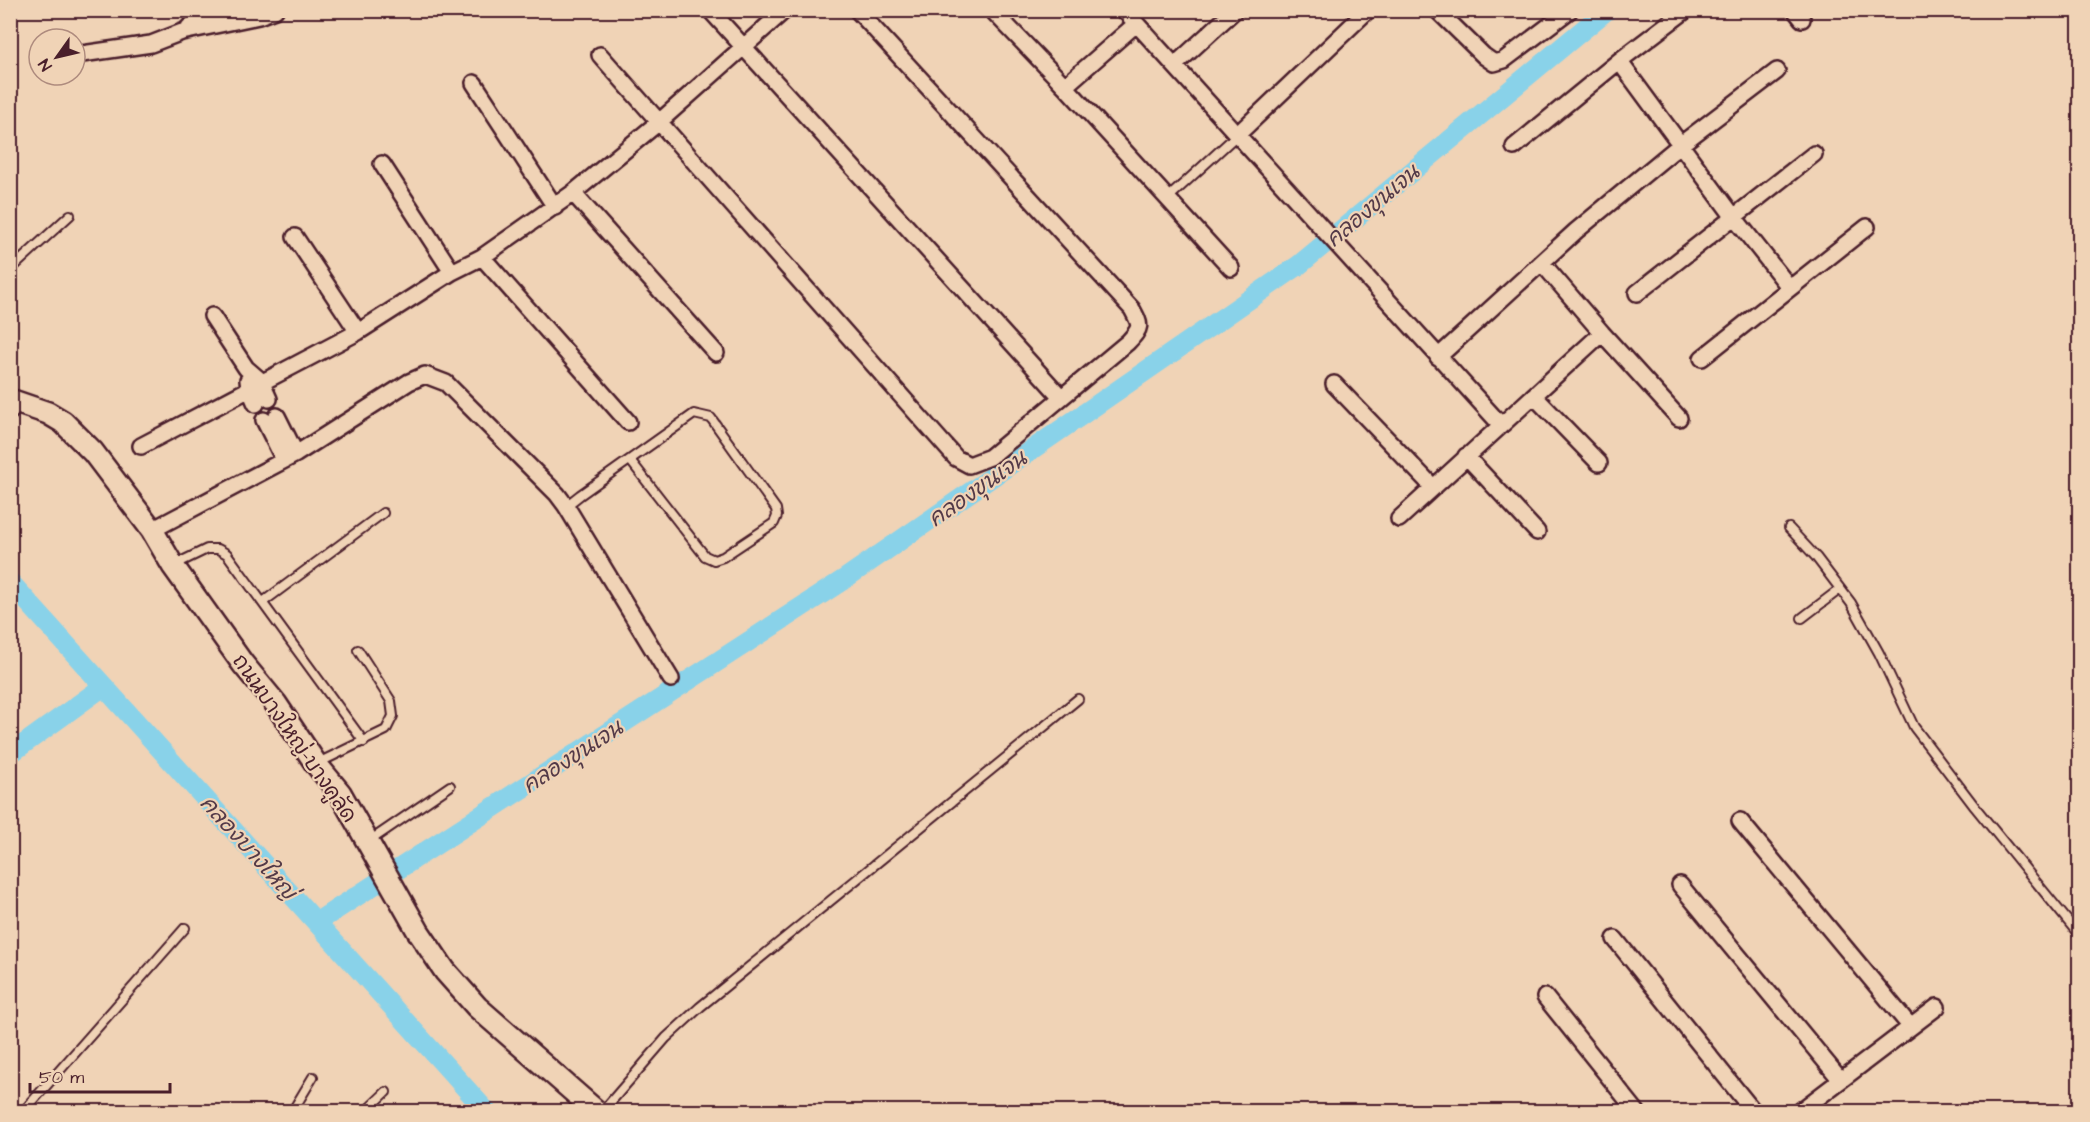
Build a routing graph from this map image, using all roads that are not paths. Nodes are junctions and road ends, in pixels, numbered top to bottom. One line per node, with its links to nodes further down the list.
1 (213, 10): 14 (street)
2 (275, 10): 14 (street)
3 (710, 10): 15 (street)
4 (785, 10): 15 (street)
5 (857, 10): 52 (street)
6 (992, 10): 22 (street)
7 (1124, 10): 13 (street)
8 (1235, 10): 19 (street)
9 (1368, 10): 24 (street)
10 (1437, 10): 11 (street)
11 (1569, 10)
12 (1686, 10): 18 (street)
13 (1136, 24): 19 (street); 22 (street)
14 (182, 32): 16 (street)
15 (745, 48): 23 (street); 52 (street)
16 (87, 52)
17 (600, 55): 23 (street)
18 (1619, 61): 25 (street); 26 (street)
19 (1175, 65): 24 (street)
20 (1777, 71): 25 (street)
21 (474, 83): 31 (street)
22 (1065, 86): 30 (street)
23 (659, 122): 29 (street); 52 (street)
24 (1238, 134): 30 (lane); 47 (street)
25 (1680, 146): 33 (street); 37 (street)
26 (1514, 147)
27 (1814, 154): 33 (street)
28 (382, 164): 40 (street)
29 (573, 193): 31 (street); 46 (street)
30 (1168, 198): 38 (street)
31 (555, 207): 36 (street)
32 (70, 215): 39 (lane)
33 (1733, 216): 41 (street); 42 (street)
34 (1868, 227): 41 (street)
35 (295, 237): 44 (street)
36 (482, 257): 40 (street); 57 (street)
37 (1542, 263): 45 (street); 47 (street)
38 (1231, 268)
39 (10, 270)
40 (452, 272): 44 (street)
41 (1790, 288): 48 (street)
42 (1637, 292)
43 (212, 316): 50 (street)
44 (358, 332): 50 (street)
45 (1602, 333): 51 (street); 56 (street)
46 (716, 353)
47 (1438, 357): 58 (street)
48 (1702, 358)
49 (1334, 384): 64 (street)
50 (255, 385): 53 (street); 59 (street)
51 (1534, 396): 58 (street); 63 (street)
52 (1061, 397)
53 (263, 401)
54 (15, 407): 69 (street, ถนนบางใหญ่-บางคูลัด)
55 (271, 418): 61 (street)
56 (1679, 418)
57 (628, 422)
58 (1501, 425): 60 (street)
59 (141, 446)
60 (1466, 456): 64 (street); 70 (street)
61 (290, 457): 65 (street); 69 (street)
62 (630, 460): 62 (lane); 65 (lane)
63 (1599, 463)
64 (1433, 487): 67 (street)
65 (566, 506): 76 (street)
66 (383, 513): 73 (lane)
67 (1399, 519)
68 (1789, 528): 72 (lane)
69 (152, 530): 71 (street, ถนนบางใหญ่-บางคูลัด)
70 (1537, 532)
71 (173, 566): 73 (lane); 79 (street, ถนนบางใหญ่-บางคูลัด)
72 (1840, 589): 74 (lane); 85 (lane)
73 (263, 602): 78 (lane)
74 (1802, 618)
75 (358, 650): 78 (lane)
76 (671, 679)
77 (1078, 699): 97 (lane)
78 (364, 741): 79 (lane)
79 (316, 764): 82 (street, ถนนบางใหญ่-บางคูลัด)
80 (450, 786): 82 (lane)
81 (1740, 821): 89 (street)
82 (370, 849): 96 (street, ถนนบางใหญ่-บางคูลัด)
83 (1680, 885): 91 (street)
84 (185, 928): 93 (lane)
85 (2079, 936)
86 (1615, 939): 99 (street)
87 (1545, 997): 98 (street)
88 (1936, 1007): 89 (street)
89 (1910, 1026): 91 (street)
90 (313, 1077): 94 (lane)
91 (1840, 1079): 100 (street)
92 (386, 1092): 95 (lane)
93 (23, 1112)
94 (292, 1112)
95 (365, 1112)
96 (597, 1112)
97 (602, 1112)
98 (1637, 1112)
99 (1754, 1112)
100 (1799, 1112)

